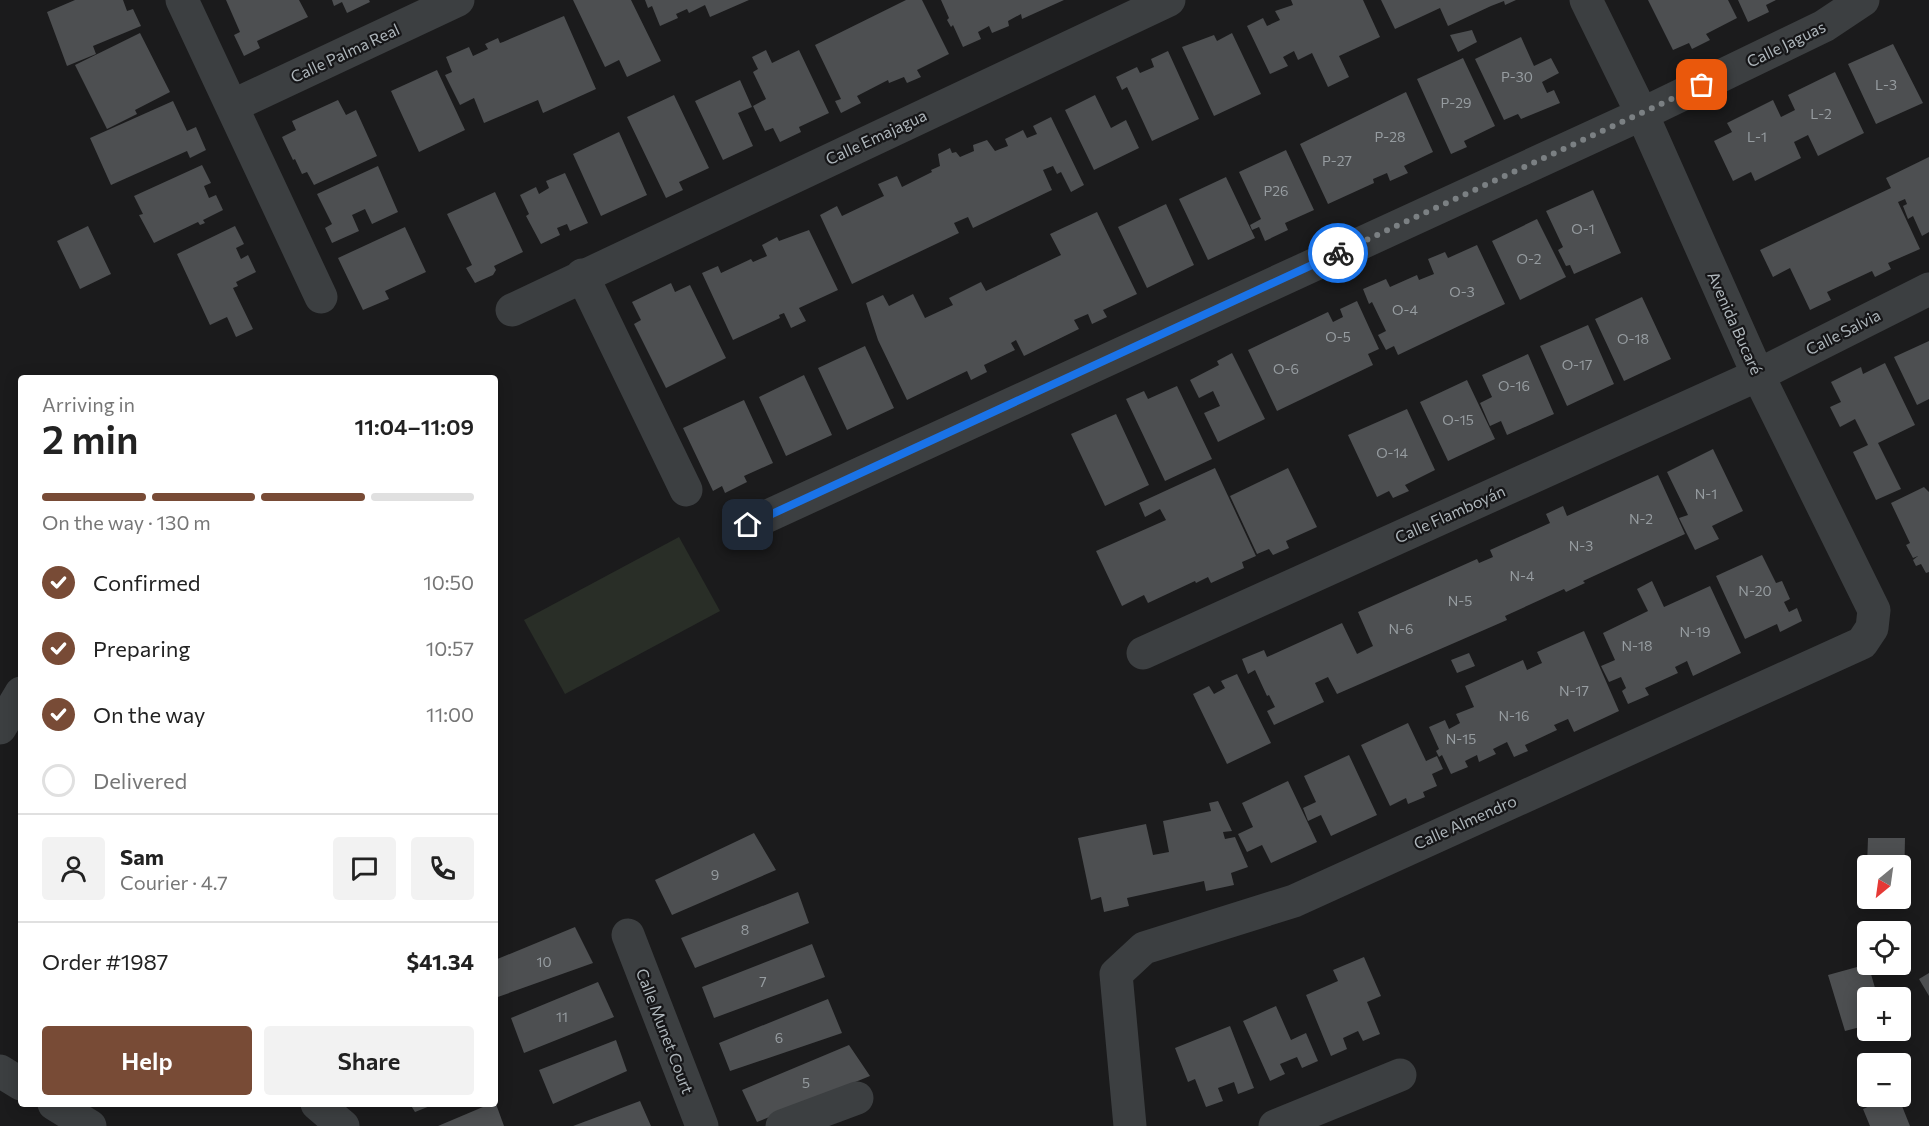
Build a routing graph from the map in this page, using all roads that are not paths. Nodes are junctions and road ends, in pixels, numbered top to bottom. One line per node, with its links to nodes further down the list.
1 (182, 0): 6 (street)
2 (458, 0): 6 (street, Calle Palma Real)
3 (1169, 0): 8 (street, Calle Emajagua)
4 (1587, 0): 7 (street, Avenida Bucaré)
5 (1863, 0): 7 (street, Calle Jaguas)
6 (232, 106): 10 (street)
7 (1642, 114): 12 (street, Avenida Bucaré); 14 (street, Calle Jaguas)
8 (582, 275): 11 (street, Calle Emajagua); 13 (street)
9 (1929, 289): 12 (street, Calle Salvia)
10 (321, 297)
11 (512, 310)
12 (1758, 375): 15 (street, Avenida Bucaré); 16 (street, Calle Flamboyán)
13 (686, 490)
14 (748, 525)
15 (1862, 643): 30 (street, Calle Almendro)
16 (1143, 653)
17 (18, 698): 18 (street)
18 (0, 728)
19 (628, 935): 28 (street, Calle Munet Court)
20 (0, 1071): 22 (street)
21 (1400, 1075): 31 (street)
22 (18, 1082)
23 (857, 1098): 29 (street)
24 (59, 1107): 26 (street)
25 (321, 1107): 27 (street)
26 (90, 1126)
27 (343, 1126)
28 (702, 1126)
29 (782, 1126)
30 (1130, 1126)
31 (1275, 1126)

